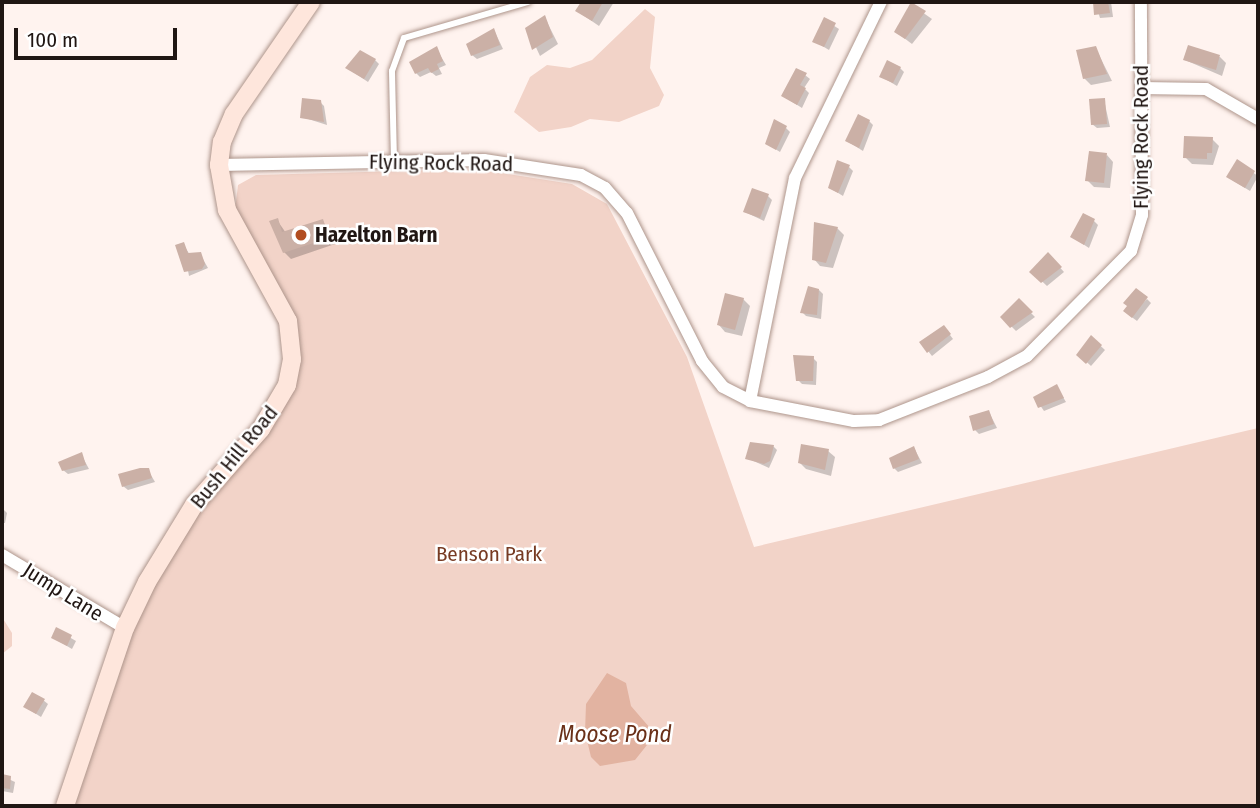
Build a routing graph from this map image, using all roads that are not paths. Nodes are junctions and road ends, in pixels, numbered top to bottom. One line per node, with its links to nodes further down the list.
1 (311, 2): 8 (street, Bush Hill Road)
2 (528, 2): 7 (lane)
3 (881, 2): 9 (street)
4 (1140, 2): 5 (street, Flying Rock Road)
5 (1142, 88): 6 (street); 9 (street, Flying Rock Road)
6 (1258, 119)
7 (394, 161): 8 (street, Flying Rock Road); 9 (street, Flying Rock Road)
8 (219, 165): 11 (street, Bush Hill Road)
9 (750, 401)
10 (2, 555): 11 (street, Jump Lane)
11 (125, 628): 12 (street, Bush Hill Road)
12 (65, 806)

